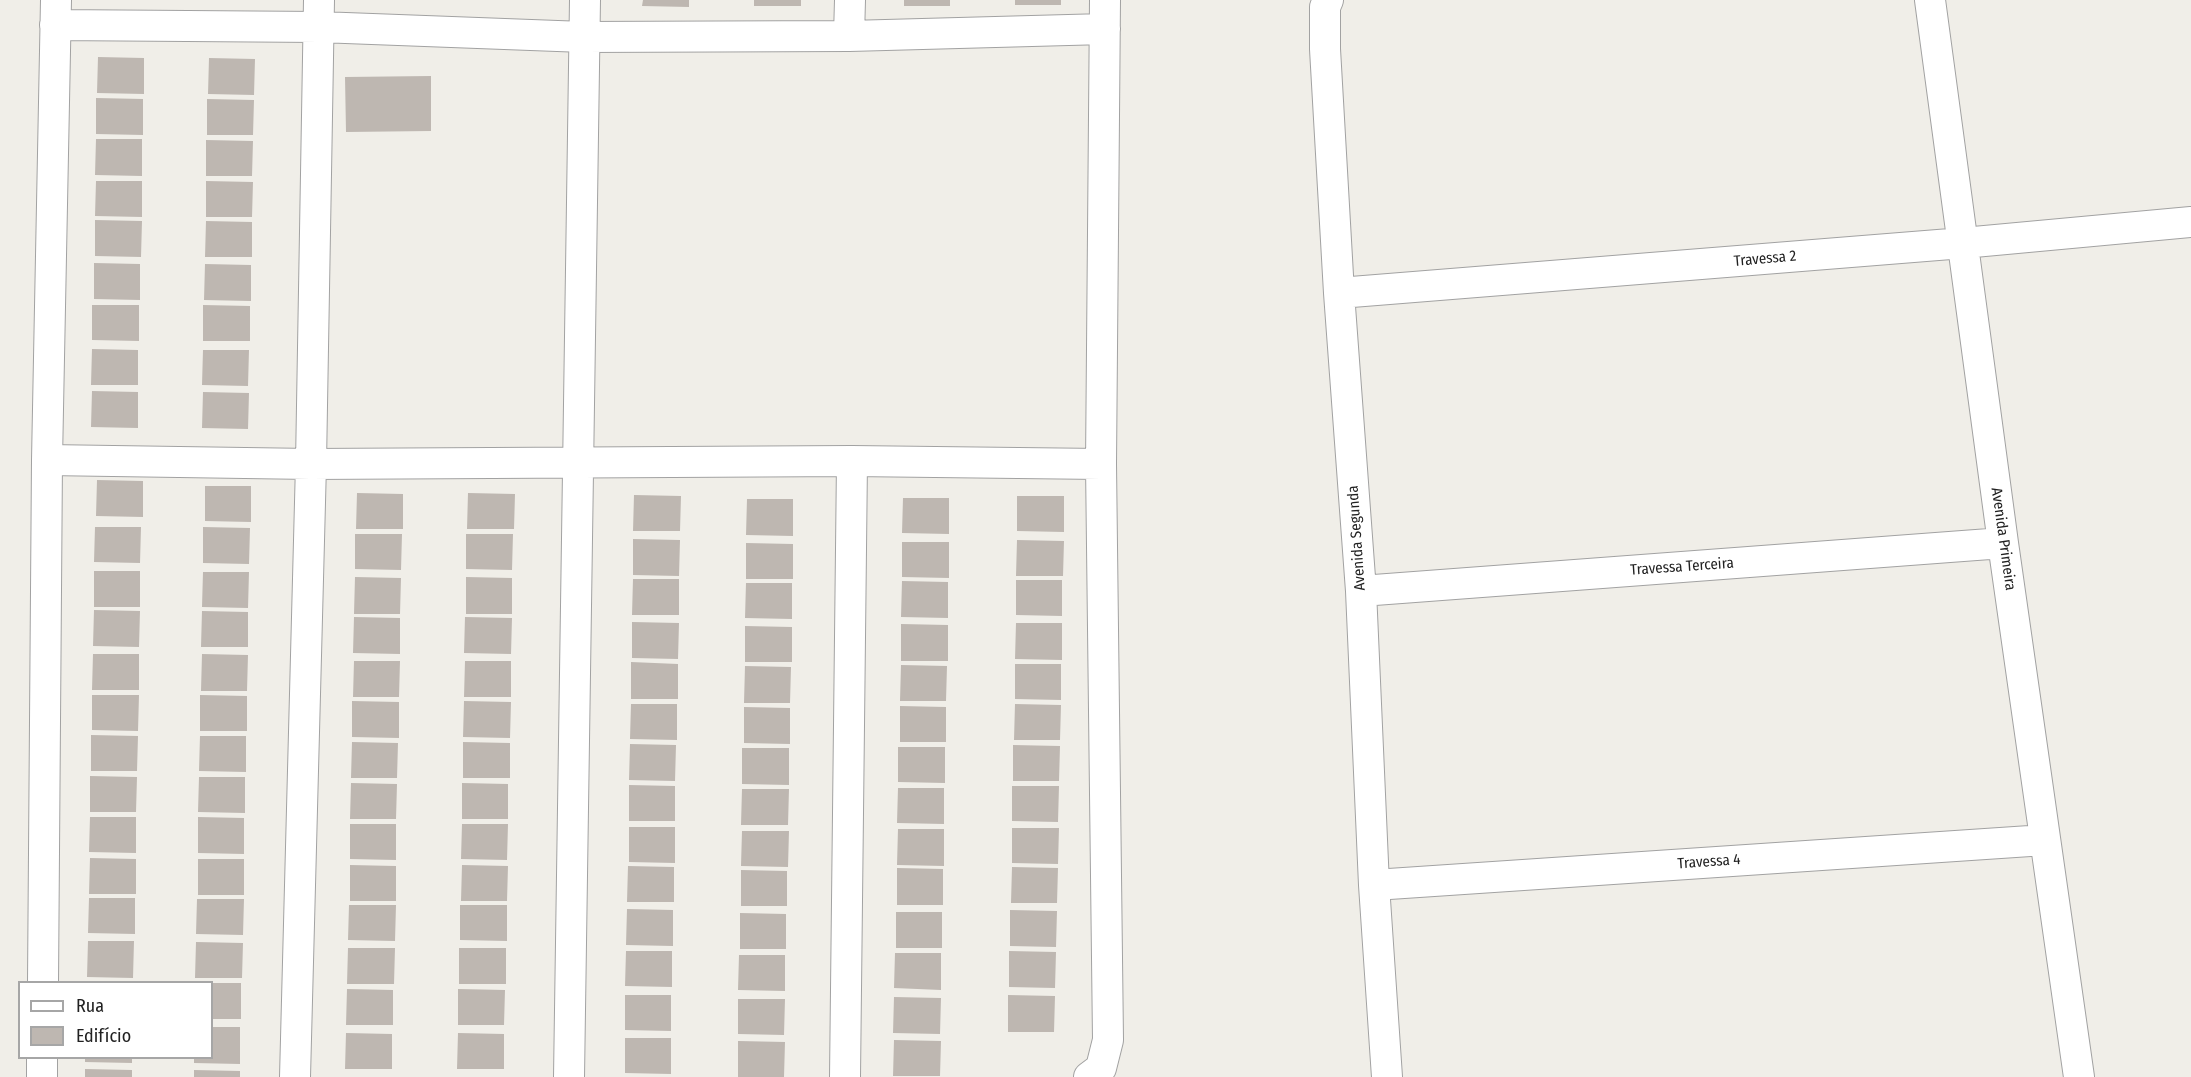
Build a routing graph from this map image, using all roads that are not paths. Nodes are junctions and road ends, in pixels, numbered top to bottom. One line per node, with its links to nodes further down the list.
1 (585, 0): 9 (street)
2 (850, 0): 8 (street)
3 (1328, 0): 12 (street, Avenida Segunda)
4 (1930, 0): 11 (street, Avenida Primeira)
5 (56, 13): 6 (street); 13 (street)
6 (319, 13): 9 (street); 16 (street)
7 (1105, 14): 8 (street); 17 (street)
8 (849, 36): 9 (street)
9 (584, 37): 15 (street)
10 (2191, 222): 11 (street, Travessa 2)
11 (1963, 243): 12 (street, Travessa 2); 18 (street, Avenida Primeira)
12 (1339, 293): 19 (street, Avenida Segunda)
13 (47, 460): 16 (street); 22 (street)
14 (852, 461): 15 (street); 17 (street); 27 (street)
15 (578, 463): 16 (street); 26 (street)
16 (311, 464): 25 (street)
17 (1101, 464): 28 (street)
18 (2003, 543): 19 (street, Travessa Terceira); 20 (street, Avenida Primeira)
19 (1361, 591): 21 (street, Avenida Segunda)
20 (2045, 840): 21 (street, Travessa 4); 30 (street, Avenida Primeira)
21 (1374, 885): 29 (street, Avenida Segunda)
22 (43, 981)
23 (42, 1059): 24 (street)
24 (42, 1077)
25 (295, 1077)
26 (569, 1077)
27 (845, 1077)
28 (1089, 1077)
29 (1387, 1077)
30 (2079, 1077)

